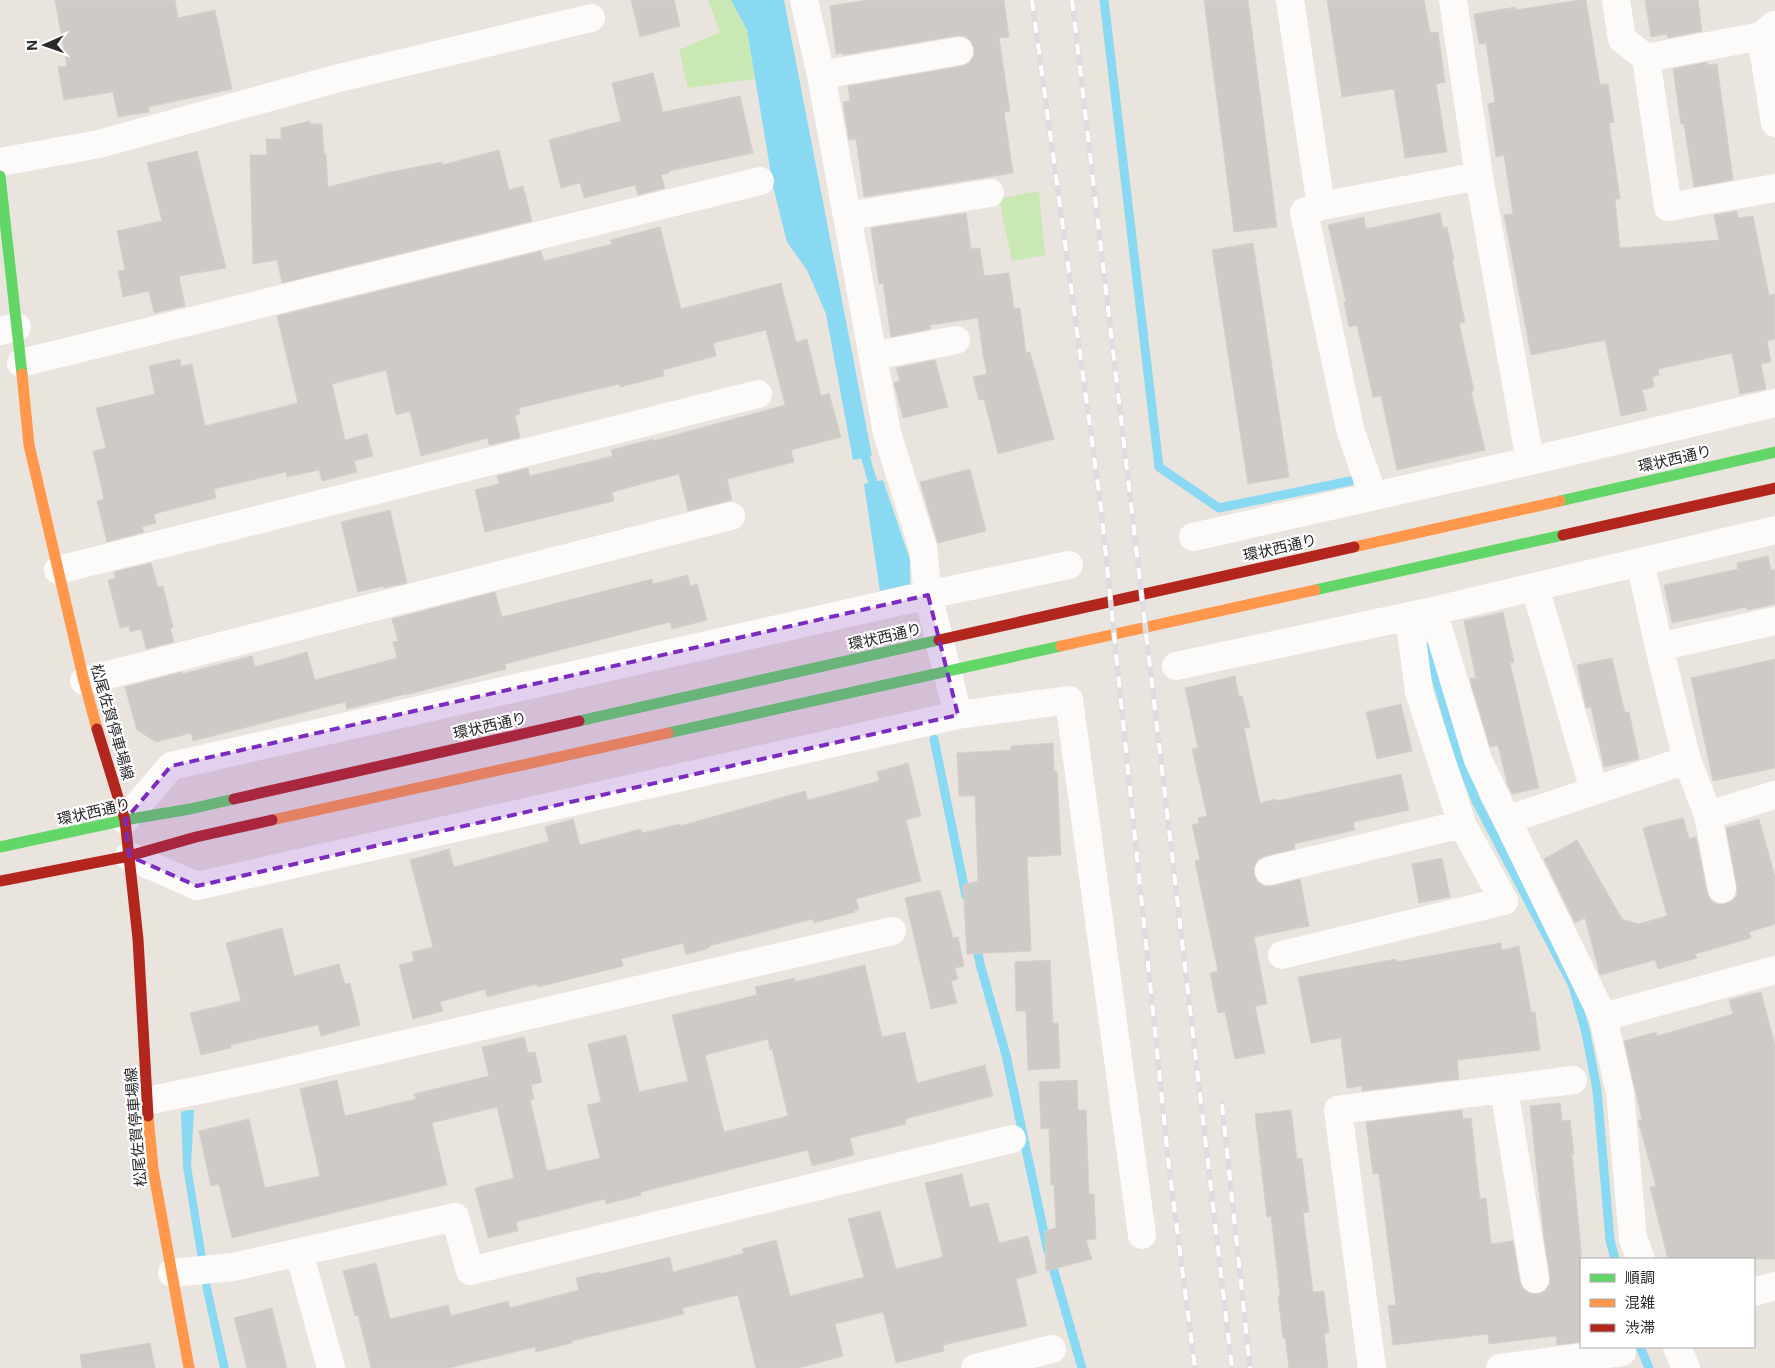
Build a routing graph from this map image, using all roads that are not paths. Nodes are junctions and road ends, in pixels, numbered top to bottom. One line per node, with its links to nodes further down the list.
1 (804, 0): 9 (street)
2 (1290, 0): 17 (street)
3 (1453, 0): 13 (street)
4 (1616, 0): 8 (street)
5 (592, 18): 11 (street)
6 (1768, 30): 8 (street); 10 (street)
7 (959, 51): 9 (street)
8 (1646, 58): 15 (street)
9 (821, 75): 18 (street)
10 (1775, 123)
11 (0, 162)
12 (0, 176): 19 (main road, 松尾佐賀停車場線)
13 (1479, 176): 17 (street); 26 (street)
14 (760, 181): 22 (street)
15 (1775, 188)
16 (990, 193): 18 (street)
17 (1321, 206): 28 (street)
18 (847, 216): 21 (street)
19 (9, 329): 22 (main road, 松尾佐賀停車場線)
20 (956, 340): 21 (street)
21 (873, 356): 36 (street)
22 (21, 363): 34 (main road, 松尾佐賀停車場線)
23 (758, 394): 34 (street)
24 (1775, 403): 26 (street)
25 (1775, 452): 47 (main road, 環状西通り)
26 (1530, 461): 28 (street)
27 (1775, 488): 51 (main road)
28 (1373, 496): 31 (street)
29 (731, 516): 41 (street)
30 (1775, 530): 32 (street)
31 (1193, 537)
32 (1640, 562): 35 (street); 39 (street)
33 (1069, 565): 36 (street)
34 (58, 570): 41 (main road, 松尾佐賀停車場線)
35 (1535, 587): 37 (street); 44 (street)
36 (928, 595): 42 (street); 47 (street)
37 (1421, 614): 40 (street); 48 (street); 49 (street)
38 (1775, 621): 39 (street)
39 (1659, 647): 43 (street)
40 (1176, 666)
41 (84, 681): 47 (main road, 松尾佐賀停車場線)
42 (958, 715): 51 (street); 63 (street)
43 (1687, 760): 44 (street); 46 (street)
44 (1594, 790): 48 (street)
45 (1775, 795): 46 (street)
46 (1708, 815): 54 (street)
47 (125, 820): 50 (main road, 環状西通り); 51 (main road, 松尾佐賀停車場線)
48 (1507, 820): 58 (street)
49 (1462, 824): 52 (street); 56 (street)
50 (0, 847)
51 (129, 856): 53 (main road); 61 (main road, 松尾佐賀停車場線)
52 (1268, 871)
53 (0, 881)
54 (1722, 889)
55 (892, 931): 61 (street)
56 (1282, 955)
57 (1775, 970): 58 (street)
58 (1603, 1017): 65 (street)
59 (1573, 1080): 60 (street)
60 (1504, 1089): 67 (street); 76 (street)
61 (147, 1101): 66 (main road, 松尾佐賀停車場線)
62 (1012, 1139): 64 (street)
63 (1142, 1235)
64 (299, 1252): 66 (street); 74 (street)
65 (1641, 1258)
66 (193, 1271): 73 (main road, 松尾佐賀停車場線)
67 (1535, 1279)
68 (1775, 1286): 69 (street)
69 (1755, 1292)
70 (1677, 1348): 78 (street)
71 (1052, 1349): 75 (street)
72 (1622, 1352): 77 (street)
73 (189, 1368)
74 (331, 1368)
75 (975, 1368)
76 (1372, 1368)
77 (1500, 1368)
78 (1686, 1368)

